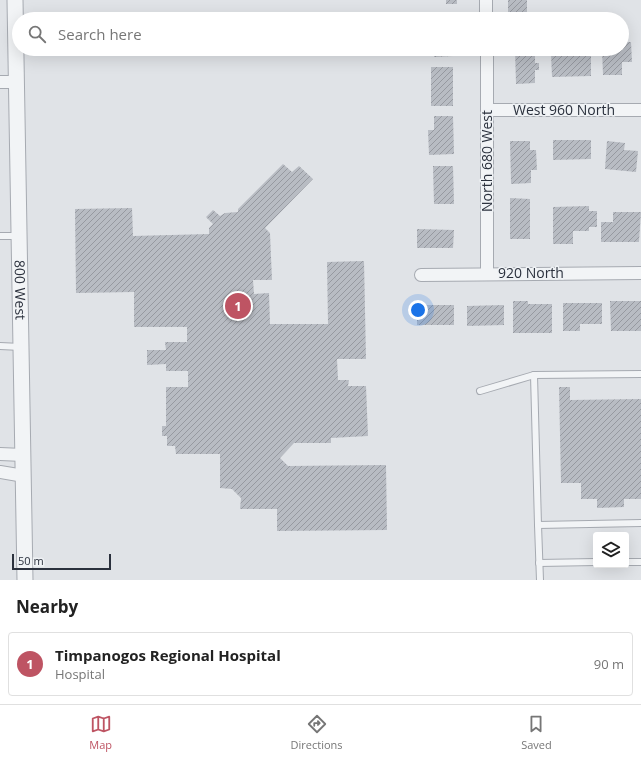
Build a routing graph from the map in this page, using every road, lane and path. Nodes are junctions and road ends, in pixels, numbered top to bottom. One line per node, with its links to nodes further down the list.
1 (15, 0): 3 (street, 800 West)
2 (486, 0): 4 (street)
3 (15, 12)
4 (486, 12)
5 (16, 56): 8 (street, 800 West)
6 (487, 56): 9 (street, North 680 West)
7 (0, 82): 8 (street)
8 (16, 82): 12 (street, 800 West)
9 (487, 110): 10 (street, West 960 North); 14 (street, North 680 West)
10 (641, 110)
11 (0, 236): 12 (lane)
12 (19, 236): 17 (street, 800 West)
13 (641, 273): 14 (street, 920 North)
14 (487, 274): 15 (street, 920 North)
15 (421, 275)
16 (0, 346): 17 (lane)
17 (21, 347): 22 (street, 800 West)
18 (641, 374): 19 (lane)
19 (534, 375): 20 (lane); 26 (lane)
20 (480, 391)
21 (0, 454): 22 (street)
22 (23, 455): 24 (street, 800 West)
23 (0, 472): 24 (street)
24 (24, 476): 31 (street, 800 West)
25 (641, 523): 26 (lane)
26 (538, 525): 30 (lane)
27 (593, 562): 30 (lane)
28 (629, 562): 29 (lane)
29 (641, 562)
30 (539, 563): 32 (lane)
31 (25, 580)
32 (540, 580)

